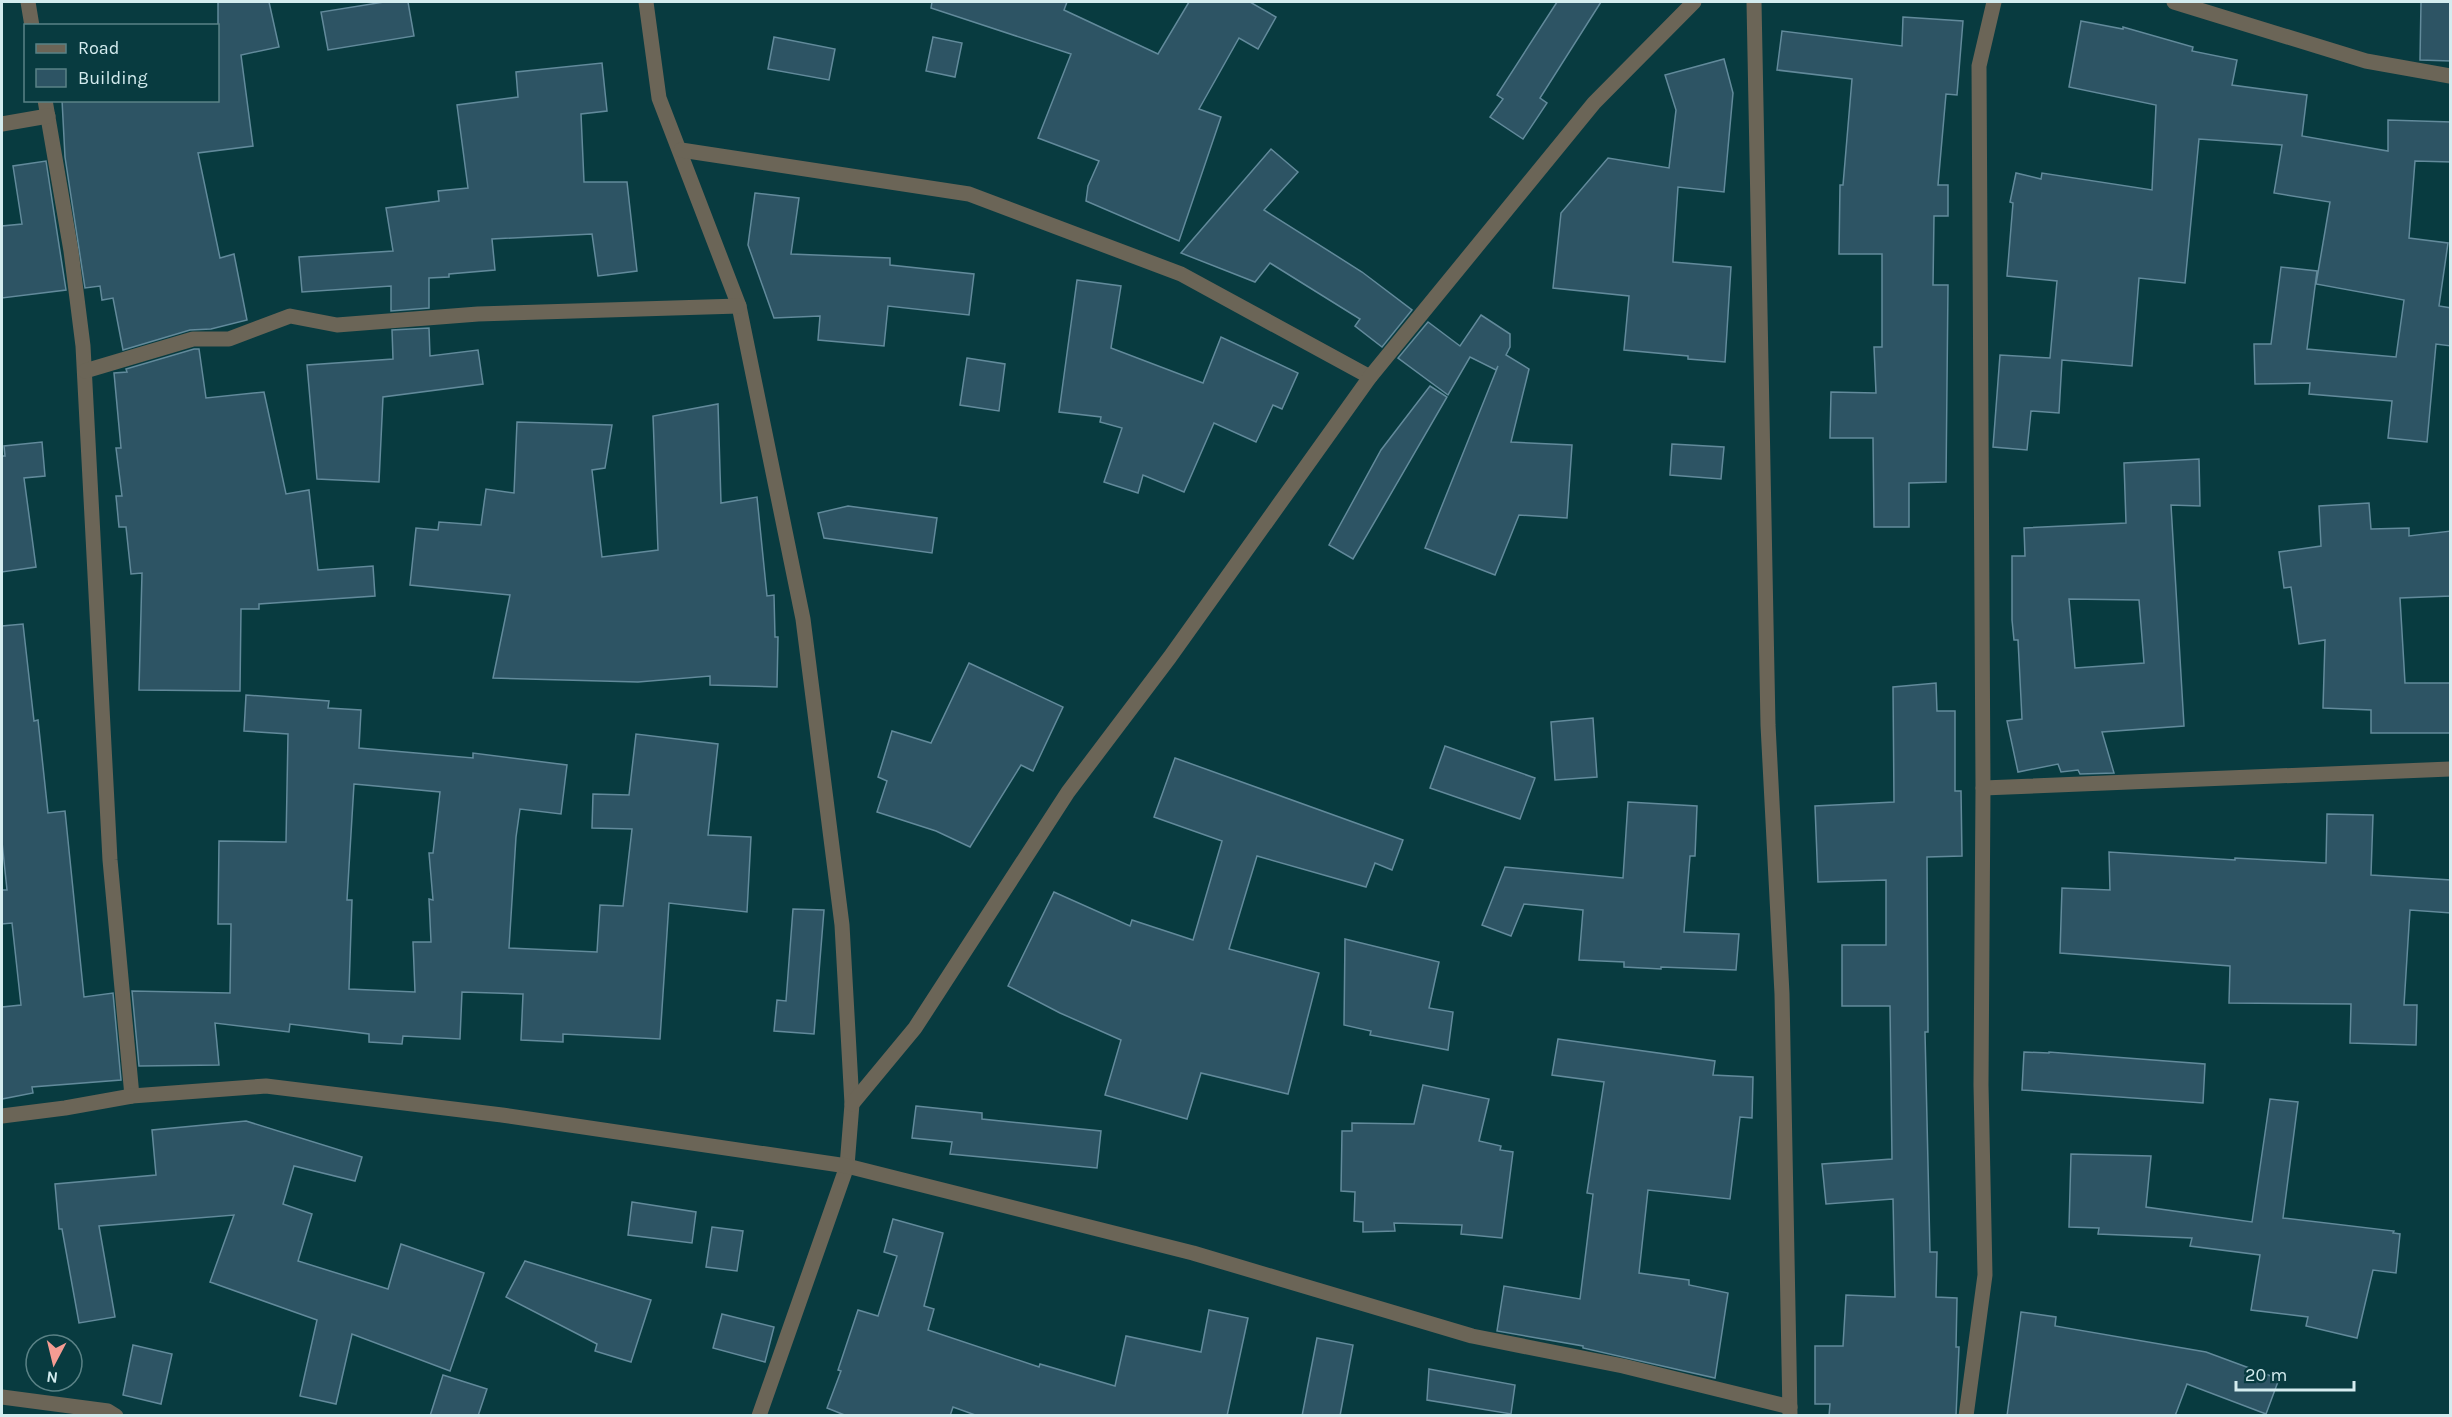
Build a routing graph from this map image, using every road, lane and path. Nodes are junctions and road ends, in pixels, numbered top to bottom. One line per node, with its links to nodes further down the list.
1 (28, 2): 7 (street)
2 (646, 2): 12 (street)
3 (1694, 2): 15 (street)
4 (1754, 2): 23 (street)
5 (1994, 2): 17 (street)
6 (2174, 2): 8 (street)
7 (32, 24)
8 (2451, 76)
9 (45, 102): 10 (street)
10 (48, 116): 11 (street); 14 (street)
11 (2, 124)
12 (681, 150): 13 (street); 15 (street)
13 (739, 306): 14 (street); 19 (street)
14 (85, 371): 18 (street)
15 (1370, 377): 19 (street)
16 (2451, 769): 17 (street)
17 (1983, 788): 26 (street)
18 (132, 1096): 20 (street); 21 (street)
19 (852, 1104): 21 (street)
20 (2, 1116)
21 (847, 1166): 23 (street); 25 (street)
22 (2, 1398): 24 (street)
23 (1790, 1411)
24 (116, 1416)
25 (759, 1416)
26 (1966, 1416)

